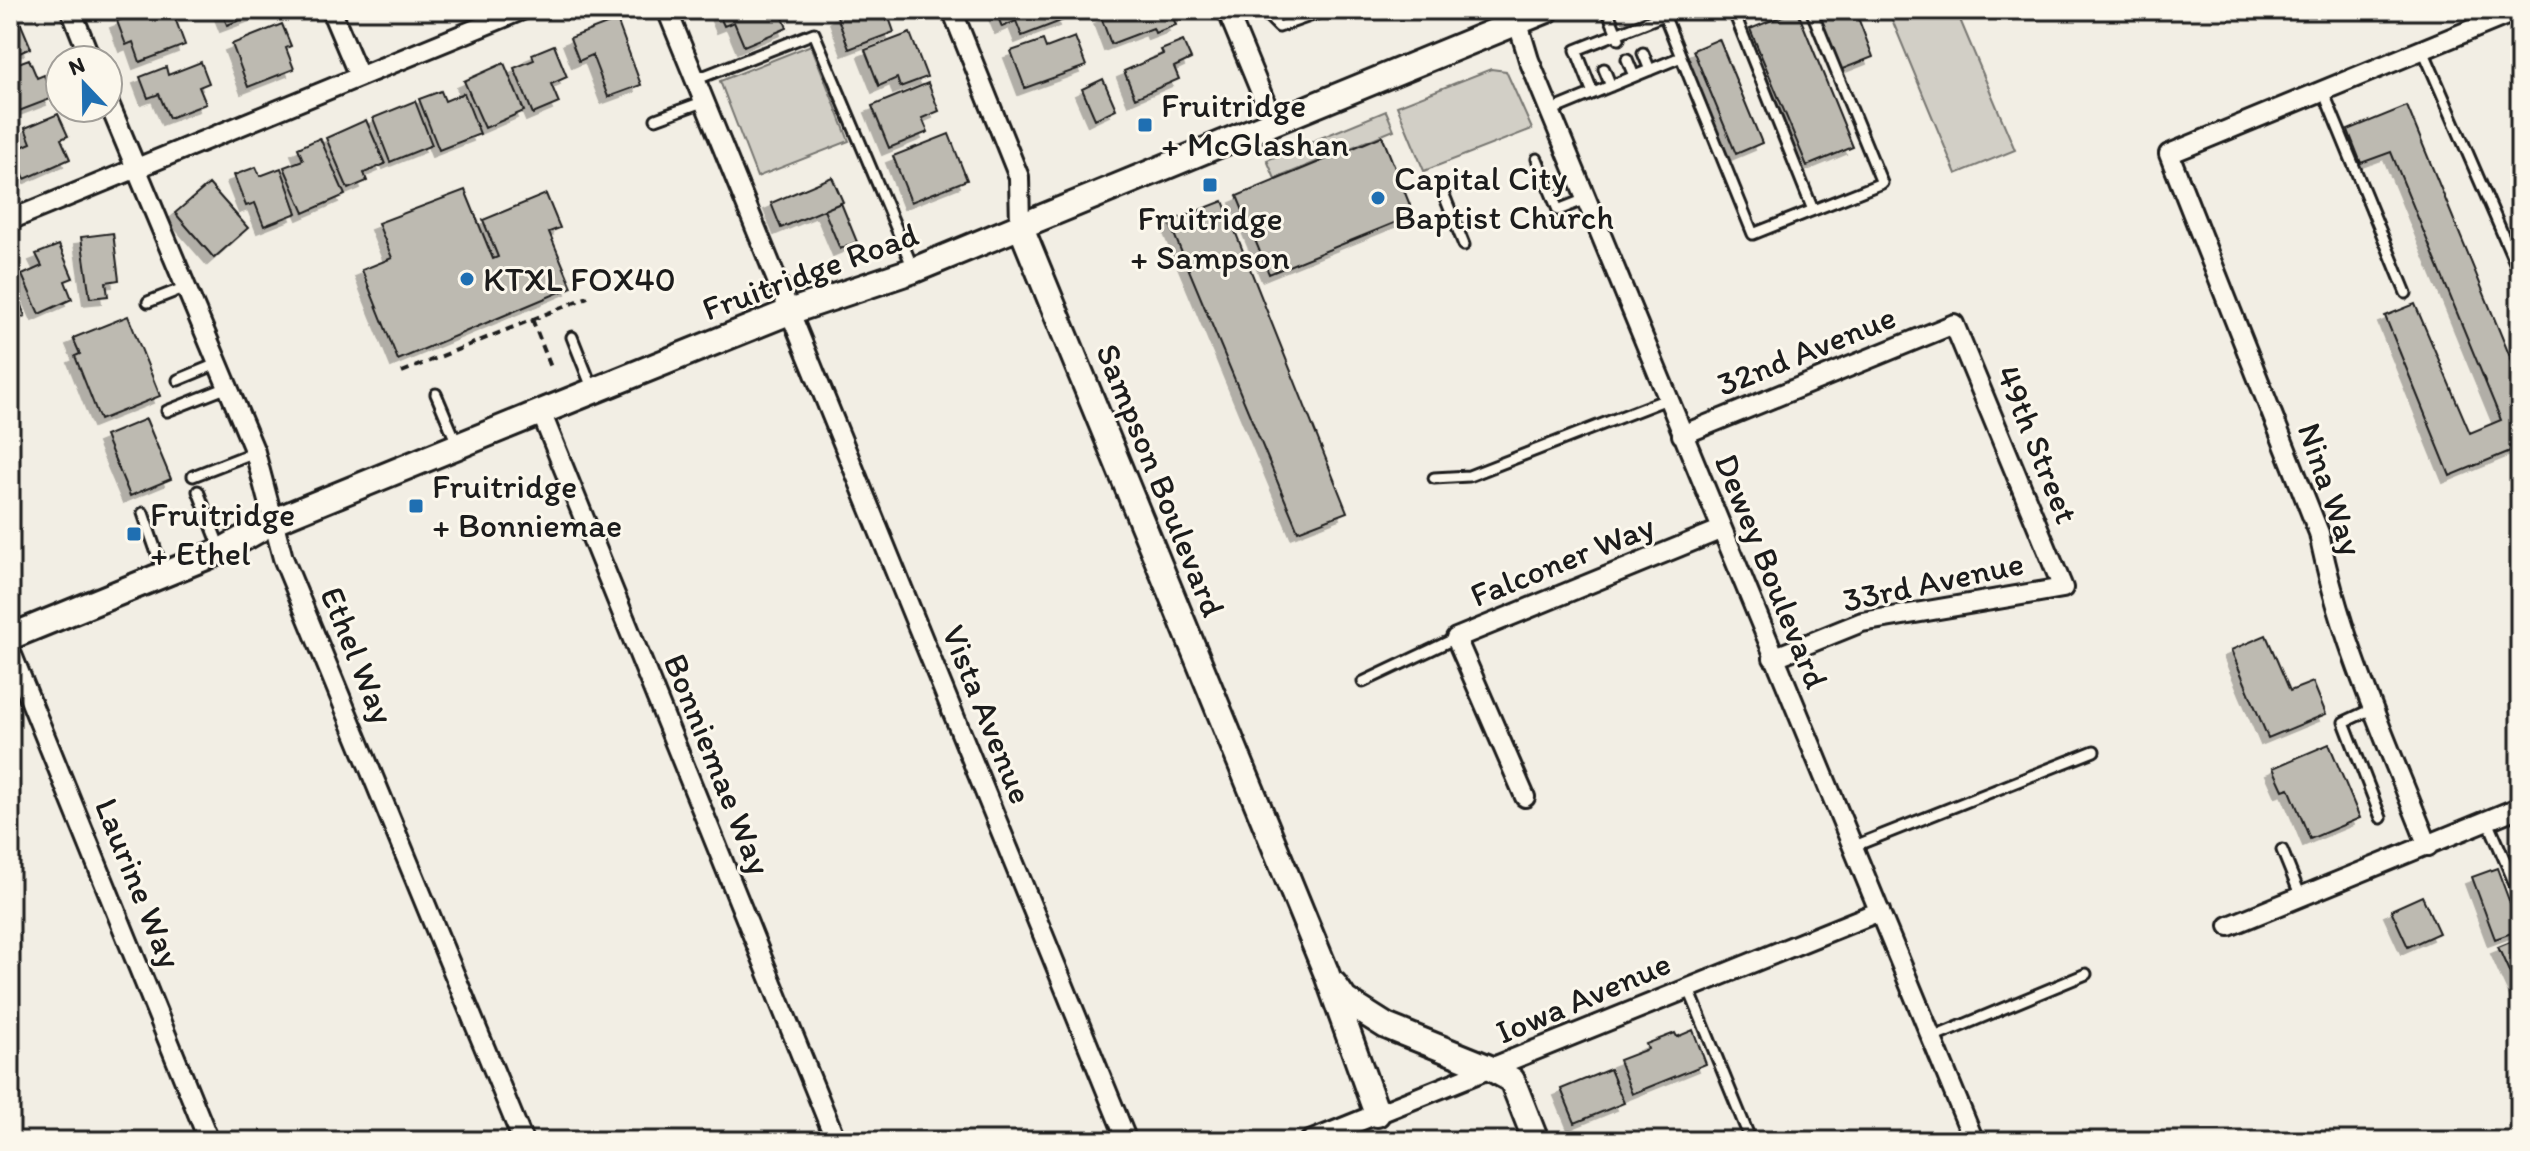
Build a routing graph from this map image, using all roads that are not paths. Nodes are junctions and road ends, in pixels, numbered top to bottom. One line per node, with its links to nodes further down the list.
1 (71, 10): 17 (street)
2 (331, 10): 24 (street)
3 (522, 10): 24 (street)
4 (667, 10): 26 (street, Vista Avenue)
5 (952, 10): 41 (street, Sampson Boulevard)
6 (1227, 10): 34 (street)
7 (1262, 10): 8 (lane)
8 (1327, 10)
9 (1547, 10): 15 (main road, Fruitridge Road)
10 (1607, 10): 16 (lane)
11 (1733, 10): 39 (lane)
12 (1811, 10): 39 (lane)
13 (2519, 10): 18 (street)
14 (1663, 12): 16 (lane); 20 (lane)
15 (1516, 16): 31 (street, Dewey Boulevard); 34 (main road, Fruitridge Road)
16 (1618, 36): 29 (lane)
17 (85, 44)
18 (2423, 50): 28 (street); 44 (lane)
19 (1643, 53): 23 (lane)
20 (1681, 57): 23 (lane); 39 (lane)
21 (1627, 59): 25 (lane)
22 (1604, 69): 27 (lane)
23 (1650, 70): 25 (lane)
24 (359, 76): 36 (street)
25 (1634, 76): 27 (lane)
26 (697, 79): 30 (street, Vista Avenue); 43 (lane)
27 (1611, 86): 29 (lane)
28 (2323, 91): 46 (lane); 76 (street, Nina Way)
29 (1593, 93): 31 (lane)
30 (705, 101): 32 (lane); 48 (street, Vista Avenue)
31 (1550, 111): 38 (street, Dewey Boulevard)
32 (656, 119)
33 (117, 124): 36 (street, Ethel Way)
34 (1274, 124): 41 (main road, Fruitridge Road)
35 (1537, 159): 38 (lane)
36 (134, 167): 40 (street); 45 (street, Ethel Way)
37 (1444, 195): 42 (lane)
38 (1586, 199): 56 (street, Dewey Boulevard)
39 (1813, 210)
40 (10, 220)
41 (1020, 225): 43 (main road, Fruitridge Road); 89 (main road, Sampson Boulevard)
42 (1464, 245)
43 (914, 270): 48 (main road, Fruitridge Road)
44 (2520, 274)
45 (188, 286): 47 (lane); 51 (street, Ethel Way)
46 (2406, 293)
47 (148, 302)
48 (789, 312): 54 (main road, Fruitridge Road); 98 (street, Vista Avenue)
49 (1954, 324): 59 (street, 32nd Avenue); 70 (street, 49th Street)
50 (572, 337): 54 (lane)
51 (219, 363): 52 (lane); 53 (street, Ethel Way)
52 (178, 380)
53 (228, 387): 57 (lane); 61 (street, Ethel Way)
54 (593, 391): 58 (main road, Fruitridge Road)
55 (436, 394): 60 (lane)
56 (1667, 399): 59 (street, Dewey Boulevard); 63 (lane)
57 (167, 411)
58 (541, 412): 60 (main road, Fruitridge Road); 97 (street, Bonniemae Way)
59 (1682, 435): 67 (street, Dewey Boulevard)
60 (458, 446): 66 (main road, Fruitridge Road)
61 (255, 452): 62 (lane); 66 (street, Ethel Way)
62 (193, 476)
63 (1434, 478)
64 (198, 491): 68 (lane)
65 (143, 513): 69 (lane)
66 (274, 521): 68 (main road, Fruitridge Road); 96 (street, Ethel Way)
67 (1720, 530): 72 (street, Falconer Way); 74 (street, Dewey Boulevard)
68 (221, 551): 69 (main road, Fruitridge Road)
69 (164, 574): 71 (main road, Fruitridge Road)
70 (2063, 588): 74 (street, 33rd Avenue)
71 (10, 637)
72 (1456, 638): 75 (lane); 78 (street, Falconer Way)
73 (10, 650): 95 (street, Laurine Way)
74 (1773, 658): 83 (street, Dewey Boulevard)
75 (1363, 682)
76 (2374, 708): 80 (lane); 82 (street, Nina Way)
77 (2094, 751): 83 (lane)
78 (1525, 797)
79 (2520, 807): 81 (street)
80 (2381, 818)
81 (2488, 821): 82 (street); 85 (lane)
82 (2428, 846): 86 (street)
83 (1852, 847): 87 (street, Dewey Boulevard)
84 (2282, 850): 86 (lane)
85 (2520, 896)
86 (2301, 897): 88 (street)
87 (1880, 911): 91 (street, Iowa Avenue); 92 (street, Dewey Boulevard)
88 (2229, 926)
89 (1326, 972): 93 (main road, Sampson Boulevard); 94 (main road, Sampson Boulevard)
90 (2086, 974): 92 (lane)
91 (1688, 987): 93 (street, Iowa Avenue); 101 (lane)
92 (1932, 1038): 102 (street, Dewey Boulevard)
93 (1492, 1069): 94 (street, Iowa Avenue); 100 (main road, Sampson Boulevard)
94 (1377, 1114): 99 (street, Iowa Avenue)
95 (209, 1141)
96 (523, 1141)
97 (836, 1141)
98 (1127, 1141)
99 (1310, 1141)
100 (1536, 1141)
101 (1751, 1141)
102 (1974, 1141)

